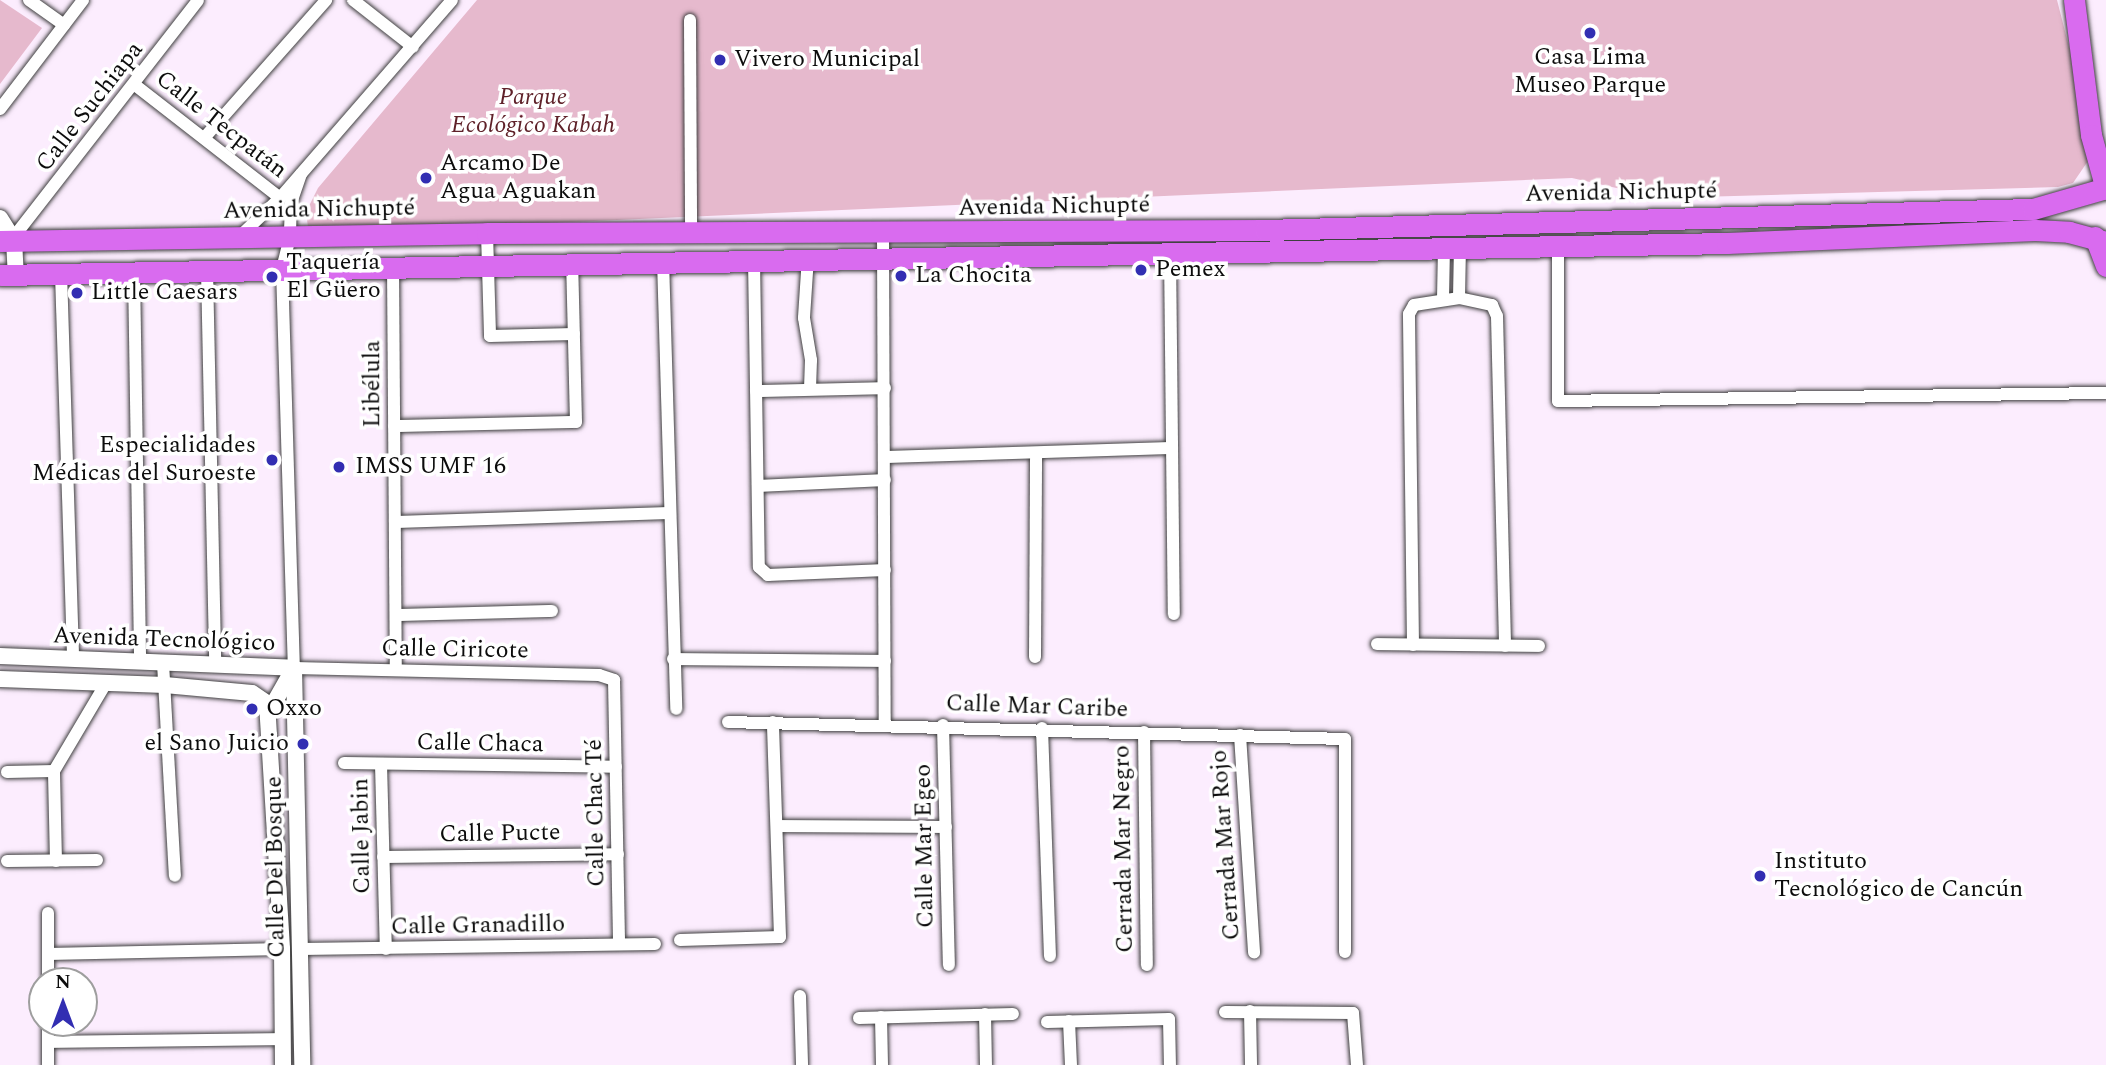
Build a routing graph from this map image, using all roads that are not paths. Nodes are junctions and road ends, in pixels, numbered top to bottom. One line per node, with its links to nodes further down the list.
1 (29, 0): 9 (street)
2 (83, 0): 9 (street)
3 (198, 0): 11 (street, Calle Suchiapa)
4 (326, 0): 13 (street)
5 (353, 0): 10 (street)
6 (452, 0): 10 (street)
7 (2074, 0): 15 (main road)
8 (690, 20): 20 (street)
9 (64, 25): 12 (street)
10 (413, 47): 14 (street)
11 (135, 85): 13 (street, Calle Tecpatán); 24 (street, Calle Suchiapa)
12 (0, 109)
13 (205, 137): 16 (street, Calle Tecpatán)
14 (301, 174): 16 (street); 22 (street)
15 (2106, 189): 18 (main road, Avenida Nichupté)
16 (280, 198): 21 (street)
17 (0, 218): 24 (street)
18 (2034, 220): 23 (main road, Avenida Nichupté); 25 (main road, Avenida Nichupté); 26 (main road, Avenida Nichupté)
19 (487, 233): 20 (main road, Avenida Nichupté); 22 (main road, Avenida Nichupté); 34 (street)
20 (691, 234): 27 (main road, Avenida Nichupté)
21 (238, 237): 22 (main road, Avenida Nichupté); 24 (main road, Avenida Nichupté)
22 (290, 237): 37 (street)
23 (2100, 239): 36 (main road)
24 (9, 240): 41 (street)
25 (1266, 240): 27 (main road, Avenida Nichupté); 28 (main road, Avenida Nichupté); 29 (main road, Avenida Nichupté)
26 (1558, 245): 28 (main road, Avenida Nichupté); 48 (street)
27 (883, 246): 29 (main road, Avenida Nichupté); 30 (main road, Avenida Nichupté); 45 (street)
28 (1452, 248): 42 (street); 43 (street)
29 (1170, 251): 50 (street)
30 (808, 257): 32 (main road, Avenida Nichupté); 46 (street)
31 (663, 260): 32 (main road, Avenida Nichupté); 33 (main road, Avenida Nichupté); 55 (street)
32 (754, 260): 47 (street)
33 (572, 262): 34 (main road, Avenida Nichupté); 44 (street)
34 (487, 264): 35 (main road, Avenida Nichupté); 44 (street)
35 (393, 266): 37 (main road, Avenida Nichupté); 49 (street, Libélula)
36 (2106, 266)
37 (282, 268): 38 (main road, Avenida Nichupté); 73 (street)
38 (206, 270): 39 (main road, Avenida Nichupté); 72 (street)
39 (134, 272): 40 (main road, Avenida Nichupté); 70 (street)
40 (61, 273): 41 (main road, Avenida Nichupté); 67 (street)
41 (8, 274)
42 (1459, 298): 43 (street); 63 (street)
43 (1443, 299): 62 (street)
44 (574, 334): 49 (street)
45 (885, 388): 46 (street); 52 (street)
46 (810, 389): 47 (street)
47 (756, 391): 54 (street)
48 (2106, 393)
49 (394, 426): 56 (street, Libélula)
50 (1172, 449): 51 (street); 59 (street)
51 (1036, 453): 52 (street); 66 (street)
52 (885, 457): 53 (street)
53 (885, 480): 54 (street); 57 (street)
54 (758, 486): 57 (street)
55 (670, 513): 56 (street); 68 (street)
56 (395, 523): 60 (street, Libélula)
57 (885, 570): 69 (street)
58 (552, 611): 60 (street)
59 (1174, 614)
60 (396, 615): 74 (street, Libélula)
61 (1377, 644): 62 (street)
62 (1413, 645): 63 (street)
63 (1505, 646): 64 (street)
64 (1539, 646)
65 (0, 656): 67 (street, Avenida Tecnológico)
66 (1035, 657)
67 (73, 659): 70 (street, Avenida Tecnológico)
68 (673, 659): 69 (street); 79 (street)
69 (885, 661): 83 (street)
70 (140, 662): 71 (street, Avenida Tecnológico)
71 (163, 663): 72 (street, Avenida Tecnológico); 78 (street)
72 (215, 665): 73 (street, Avenida Tecnológico)
73 (294, 668): 74 (street, Calle Ciricote); 80 (street, Avenida Tecnológico); 106 (street, Calle Del Bosque)
74 (396, 669): 76 (street, Calle Ciricote)
75 (0, 679): 77 (street, Avenida Tecnológico)
76 (614, 680): 90 (street, Calle Chac Té)
77 (106, 683): 78 (street, Avenida Tecnológico); 91 (street)
78 (165, 685): 80 (street, Avenida Tecnológico); 100 (street)
79 (676, 709)
80 (270, 710): 105 (street, Calle Del Bosque)
81 (727, 722): 82 (street, Calle Mar Caribe)
82 (773, 722): 83 (street, Calle Mar Caribe); 93 (street)
83 (885, 723): 84 (street, Calle Mar Caribe)
84 (943, 725): 85 (street, Calle Mar Caribe); 94 (street, Calle Mar Egeo)
85 (1042, 728): 86 (street, Calle Mar Caribe); 111 (street)
86 (1144, 732): 87 (street, Calle Mar Caribe); 113 (street, Cerrada Mar Negro)
87 (1240, 735): 108 (street, Calle Mar Caribe); 109 (street, Cerrada Mar Rojo)
88 (344, 763): 89 (street, Calle Chaca)
89 (381, 764): 90 (street, Calle Chaca); 96 (street, Calle Jabin)
90 (616, 767): 95 (street, Calle Chac Té)
91 (54, 771): 92 (street); 97 (street)
92 (7, 772)
93 (777, 825): 94 (street); 102 (street)
94 (946, 827): 112 (street, Calle Mar Egeo)
95 (618, 854): 96 (street, Calle Pucte); 103 (street, Calle Chac Té)
96 (383, 857): 107 (street, Calle Jabin)
97 (56, 860): 98 (street); 99 (street)
98 (97, 860)
99 (7, 861)
100 (175, 876)
101 (48, 913): 110 (street)
102 (680, 940)
103 (619, 944): 104 (street, Calle Granadillo); 107 (street, Calle Granadillo)
104 (655, 944)
105 (282, 949): 110 (street); 125 (street, Calle Del Bosque)
106 (302, 949): 107 (street, Calle Granadillo); 129 (street, Calle Del Bosque)
107 (386, 949)
108 (1345, 952)
109 (1254, 953)
110 (48, 954): 114 (street)
111 (1050, 956)
112 (949, 965)
113 (1147, 965)
114 (48, 967)
115 (800, 996): 130 (street)
116 (1225, 1012): 117 (street)
117 (1250, 1012): 135 (street); 136 (street)
118 (985, 1014): 119 (street); 120 (street); 132 (street)
119 (1013, 1014)
120 (881, 1017): 121 (street); 131 (street)
121 (859, 1018)
122 (1069, 1021): 123 (street); 133 (street); 134 (street)
123 (1047, 1022)
124 (48, 1037): 126 (street)
125 (283, 1039): 126 (street); 128 (street, Calle Del Bosque)
126 (48, 1042): 127 (street)
127 (48, 1065)
128 (283, 1065)
129 (302, 1065)
130 (802, 1065)
131 (882, 1065)
132 (986, 1065)
133 (1071, 1065)
134 (1170, 1065)
135 (1251, 1065)
136 (1357, 1065)

